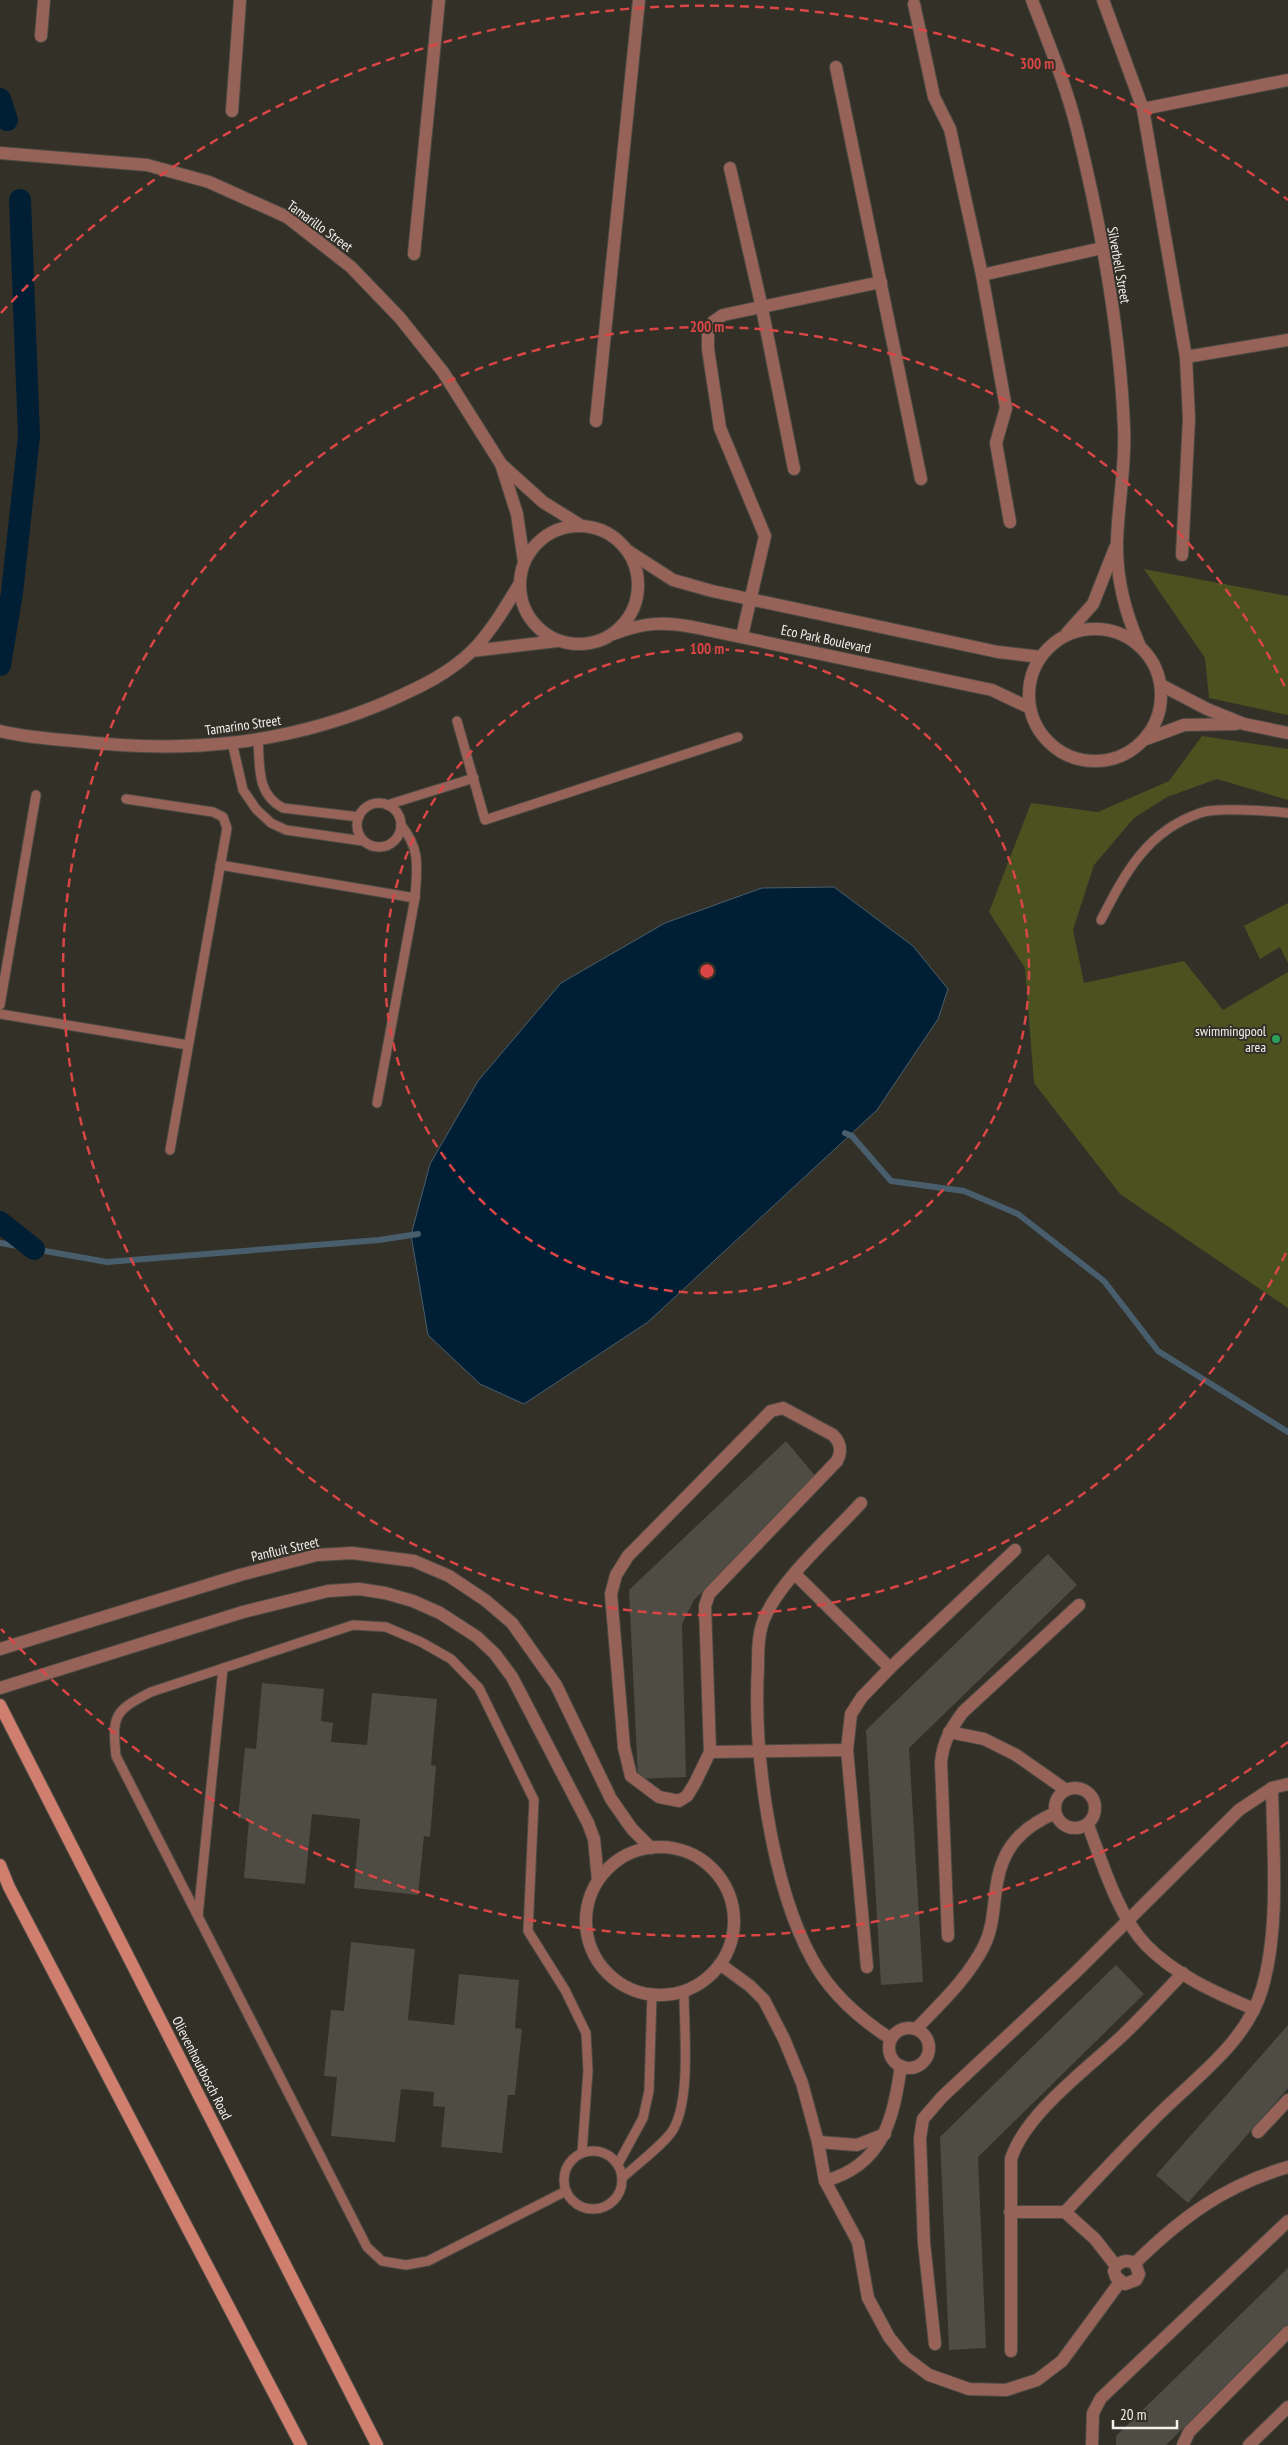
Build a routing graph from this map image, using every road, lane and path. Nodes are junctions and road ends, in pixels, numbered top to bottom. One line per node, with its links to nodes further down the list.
1 (44, 0): 8 (street)
2 (240, 0): 12 (street)
3 (439, 0): 16 (street)
4 (639, 0): 22 (street)
5 (1032, 0): 15 (street, Silverbell Street)
6 (1103, 0): 11 (street)
7 (914, 4): 17 (street)
8 (41, 36)
9 (836, 67): 18 (street)
10 (1288, 80): 11 (street)
11 (1143, 109): 21 (street)
12 (232, 111)
13 (0, 153): 23 (street, Tamarillo Street)
14 (730, 168): 19 (street)
15 (1102, 248): 17 (street); 28 (street, Silverbell Street)
16 (414, 254)
17 (982, 275): 26 (street)
18 (881, 282): 19 (street); 25 (street)
19 (762, 308): 24 (street); 33 (street)
20 (1288, 340): 21 (street)
21 (1186, 357): 30 (street)
22 (596, 421)
23 (501, 464): 27 (street, Tamarillo Street); 31 (street, Tamarillo Street)
24 (794, 469)
25 (921, 479)
26 (1010, 522)
27 (580, 526): 29 (street); 31 (street)
28 (1117, 543): 36 (street, Silverbell Street); 38 (street, Silverbell Street)
29 (628, 551): 33 (street, Eco Park Boulevard); 34 (street)
30 (1182, 556)
31 (524, 562): 32 (street)
32 (520, 583): 37 (street); 39 (street, Tamarino Street)
33 (749, 599): 35 (street); 40 (street, Eco Park Boulevard)
34 (613, 634): 35 (street, Eco Park Boulevard); 37 (street)
35 (742, 636): 42 (street, Eco Park Boulevard)
36 (1064, 636): 38 (street); 40 (street)
37 (557, 641): 39 (street)
38 (1139, 644): 41 (street)
39 (472, 651): 48 (street, Tamarino Street)
40 (1041, 657): 42 (street)
41 (1161, 685): 44 (street); 49 (street)
42 (1030, 708): 49 (street)
43 (457, 721): 51 (lane)
44 (1244, 724): 46 (street); 49 (street)
45 (0, 731): 50 (street, Tamarino Street)
46 (1288, 733)
47 (738, 737): 51 (lane)
48 (258, 739): 50 (street, Tamarino Street); 56 (lane)
49 (1146, 739)
50 (232, 742): 58 (lane)
51 (474, 778): 54 (lane)
52 (36, 795): 62 (lane)
53 (126, 799): 59 (lane)
54 (388, 805): 56 (lane); 57 (lane)
55 (1288, 813): 61 (lane)
56 (358, 816): 58 (lane)
57 (401, 825): 58 (lane); 60 (lane)
58 (363, 840)
59 (220, 865): 60 (lane); 64 (lane)
60 (415, 898): 65 (lane)
61 (1101, 920)
62 (0, 1005)
63 (0, 1014): 64 (lane)
64 (188, 1045): 66 (lane)
65 (377, 1103)
66 (170, 1150)
67 (861, 1503): 69 (street)
68 (1015, 1550): 73 (street)
69 (795, 1574): 73 (street); 77 (street)
70 (1079, 1605): 76 (street)
71 (0, 1649): 85 (street, Panfluit Street)
72 (222, 1668): 89 (lane); 89 (lane); 105 (lane)
73 (890, 1668): 78 (street)
74 (0, 1688): 87 (street)
75 (0, 1706): 122 (main road, Olievenhoutbosch Road)
76 (949, 1732): 82 (street); 91 (street)
77 (760, 1750): 78 (street); 79 (street); 99 (street)
78 (847, 1750): 93 (street)
79 (710, 1752): 79 (street)
80 (1288, 1784): 81 (street)
81 (1272, 1788): 90 (street); 97 (street)
82 (1066, 1790): 83 (street); 84 (street)
83 (1055, 1813): 84 (street); 98 (street)
84 (1088, 1825): 90 (street)
85 (651, 1848): 87 (street); 92 (street)
86 (0, 1865): 88 (main road)
87 (598, 1880): 96 (street)
88 (4, 1887): 121 (main road)
89 (198, 1916): 110 (lane)
90 (1128, 1920): 94 (street); 118 (street)
91 (948, 1936)
92 (720, 1964): 95 (street); 104 (street)
93 (867, 1968)
94 (1183, 1973): 97 (street); 111 (street)
95 (684, 1992): 96 (street); 108 (lane)
96 (652, 1995): 106 (lane)
97 (1254, 2009): 112 (street)
98 (916, 2029): 99 (street); 100 (street)
99 (892, 2039): 100 (street)
100 (901, 2066): 103 (street)
101 (1288, 2100): 102 (street)
102 (1258, 2132)
103 (885, 2134): 104 (street); 109 (street)
104 (818, 2142): 109 (street)
105 (582, 2153): 106 (lane); 110 (lane)
106 (618, 2164): 108 (lane)
107 (1288, 2167): 114 (street)
108 (622, 2178): 110 (lane)
109 (825, 2181): 116 (street)
110 (566, 2191)
111 (1010, 2212): 112 (street); 119 (street)
112 (1064, 2212): 115 (street)
113 (1288, 2221): 123 (street)
114 (1135, 2264): 115 (street); 116 (street)
115 (1116, 2266): 116 (street)
116 (1120, 2282)
117 (1286, 2337): 124 (street)
118 (935, 2344)
119 (1011, 2351)
120 (1288, 2407): 125 (street)
121 (301, 2445)
122 (377, 2445)
123 (1092, 2445)
124 (1183, 2445)
125 (1249, 2445)

